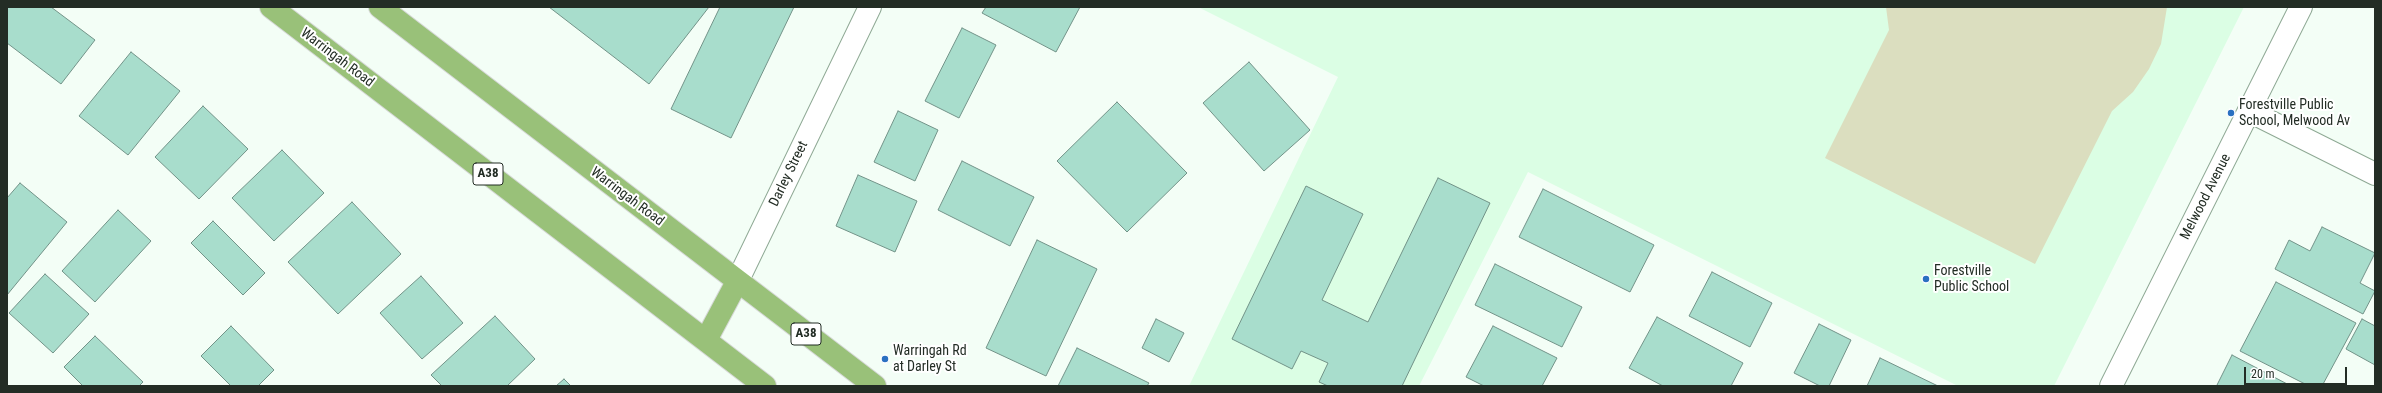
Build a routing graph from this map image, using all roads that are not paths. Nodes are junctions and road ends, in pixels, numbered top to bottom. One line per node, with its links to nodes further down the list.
1 (271, 7): 8 (highway, Warringah Road / A38)
2 (380, 7): 7 (highway, Warringah Road / A38)
3 (870, 7): 7 (street, Darley Street)
4 (2301, 7): 5 (street, Melwood Avenue)
5 (2249, 111): 6 (street); 11 (street, Melwood Avenue)
6 (2375, 174)
7 (737, 282): 8 (highway, Darley Street); 10 (highway, Warringah Road / A38)
8 (706, 340): 9 (highway, Warringah Road / A38)
9 (765, 386)
10 (875, 386)
11 (2111, 386)

